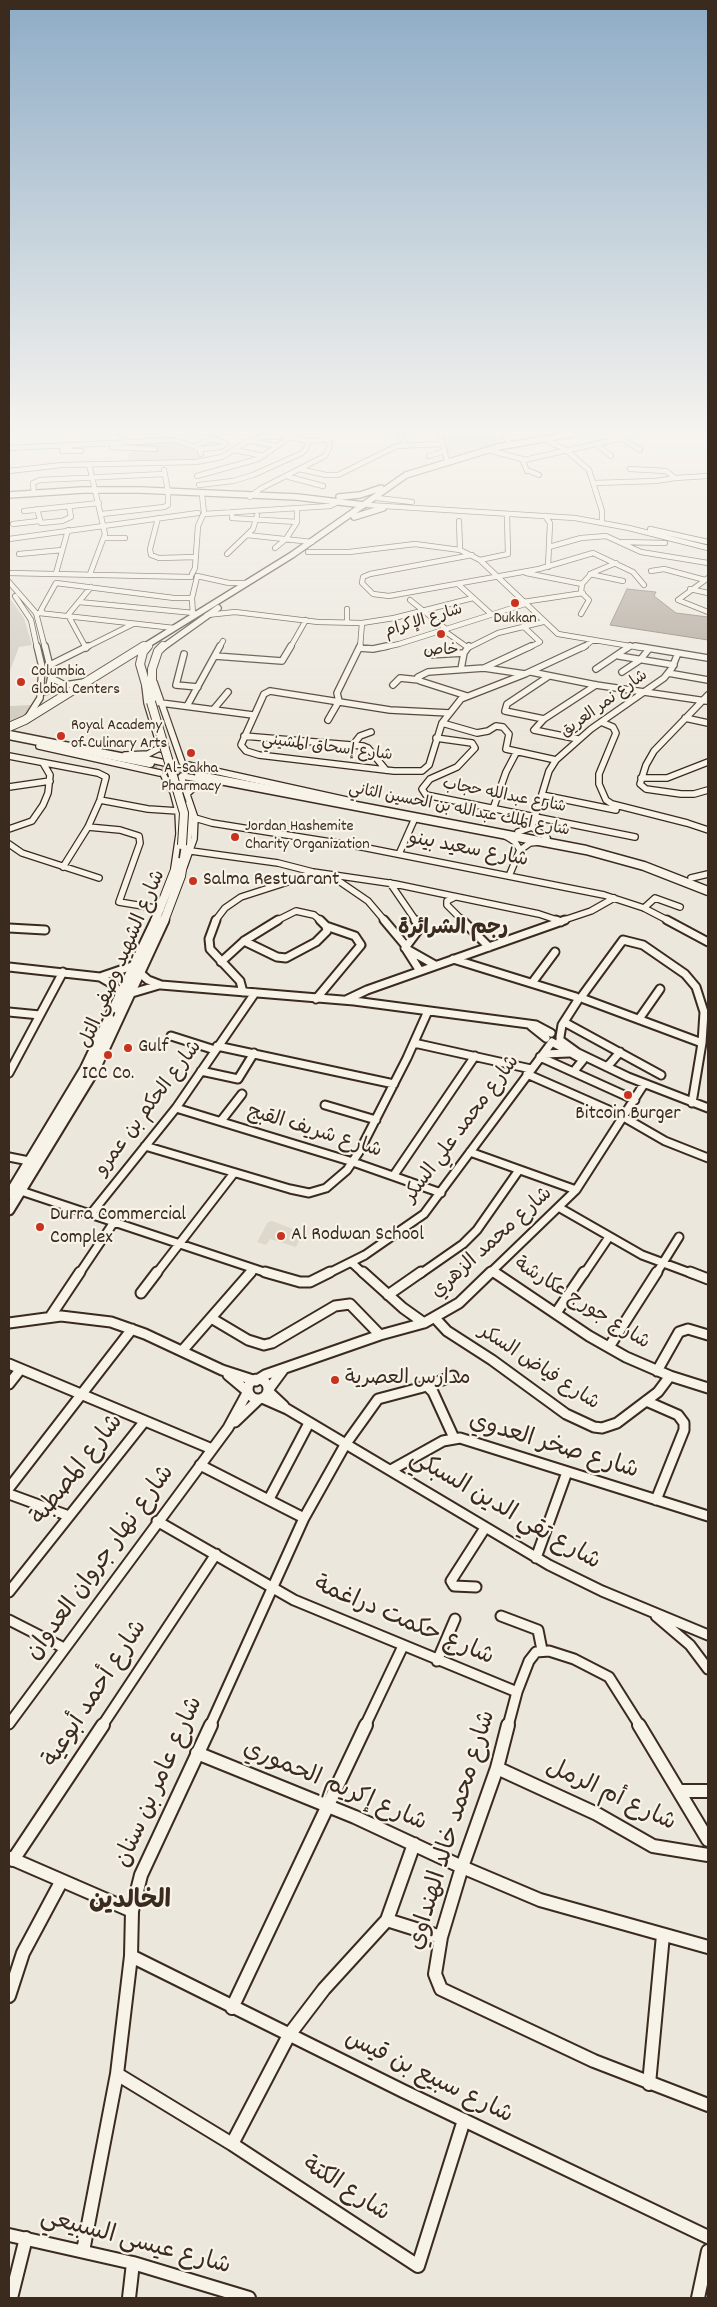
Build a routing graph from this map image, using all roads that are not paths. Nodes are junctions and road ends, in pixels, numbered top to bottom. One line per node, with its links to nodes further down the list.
1 (65, 542): 21 (street)
2 (103, 542): 37 (street)
3 (152, 542): 28 (street)
4 (198, 542): 28 (street)
5 (241, 542): 26 (street)
6 (283, 542): 19 (street)
7 (301, 542): 17 (street)
8 (318, 542): 17 (main road)
9 (318, 542): 17 (main road)
10 (460, 542): 23 (street)
11 (508, 542): 29 (street)
12 (549, 542): 18 (street)
13 (568, 542): 18 (street)
14 (618, 542): 16 (street); 31 (street)
15 (690, 542): 20 (street)
16 (665, 543)
17 (315, 544): 22 (street); 24 (main road); 45 (main road)
18 (549, 547): 32 (street)
19 (276, 548)
20 (708, 548)
21 (62, 550): 25 (street); 36 (street)
22 (324, 550): 23 (street); 24 (street)
23 (460, 550): 27 (street)
24 (308, 552): 71 (main road)
25 (19, 554)
26 (227, 554)
27 (472, 555): 29 (street); 46 (street)
28 (196, 557): 39 (street)
29 (480, 560): 40 (street)
30 (616, 563): 32 (street); 38 (street); 48 (street)
31 (708, 563)
32 (548, 567): 34 (street)
33 (650, 571): 41 (street)
34 (521, 572): 40 (street); 47 (street)
35 (10, 573): 36 (street)
36 (56, 573): 37 (street)
37 (90, 574): 39 (street)
38 (590, 574): 42 (street); 47 (street)
39 (194, 576): 44 (street); 55 (street)
40 (498, 576): 46 (street); 59 (street)
41 (707, 579): 51 (street)
42 (624, 581)
43 (9, 582): 65 (street)
44 (229, 583): 45 (street); 52 (street)
45 (245, 583): 52 (main road)
46 (458, 584): 56 (street)
47 (582, 584): 54 (street)
48 (644, 585)
49 (91, 587): 55 (street); 58 (street); 66 (street)
50 (9, 589): 94 (street)
51 (690, 589): 53 (street); 64 (street)
52 (235, 590): 67 (main road)
53 (708, 593)
54 (583, 594): 59 (street, شارع الإكرام); 69 (street)
55 (192, 598): 67 (street)
56 (473, 598): 62 (street); 68 (street)
57 (410, 600): 62 (street)
58 (79, 602): 67 (street); 70 (street)
59 (524, 603): 68 (street, شارع الإكرام); 73 (street)
60 (225, 606): 63 (street)
61 (347, 609): 75 (street)
62 (423, 611): 76 (street); 79 (street)
63 (235, 612): 71 (street); 72 (street)
64 (708, 612)
65 (36, 613): 66 (street); 95 (street)
66 (43, 613): 70 (street)
67 (193, 614): 78 (main road)
68 (491, 614): 79 (street, شارع الإكرام)
69 (581, 614)
70 (68, 615): 74 (street); 84 (street)
71 (207, 615): 122 (main road, شارع الشهيد وصفي التل)
72 (306, 620): 75 (street); 92 (street)
73 (543, 622): 77 (street); 80 (street)
74 (134, 623): 78 (street); 84 (street)
75 (347, 623): 76 (street)
76 (362, 623): 85 (street)
77 (523, 626): 87 (street); 100 (street)
78 (174, 628): 82 (main road)
79 (444, 629): 85 (street, شارع الإكرام); 87 (street)
80 (593, 640): 83 (street); 104 (street)
81 (223, 641): 92 (street)
82 (150, 643): 108 (main road); 111 (main road, شارع الشهيد وصفي التل)
83 (630, 646): 86 (street); 93 (street)
84 (86, 648): 99 (street)
85 (359, 648): 120 (street)
86 (649, 649): 88 (street); 97 (street)
87 (465, 650): 90 (street); 101 (street)
88 (663, 651): 91 (street); 98 (street)
89 (184, 654): 114 (street)
90 (428, 654)
91 (680, 654): 96 (street); 98 (street, شارع نمر العريق)
92 (215, 656): 114 (street)
93 (619, 656): 97 (street); 102 (street)
94 (41, 658): 95 (street); 115 (street)
95 (49, 658): 99 (street)
96 (708, 658)
97 (640, 660): 98 (street); 103 (street)
98 (675, 662): 105 (street, شارع نمر العريق)
99 (50, 666): 106 (street)
100 (484, 668): 101 (street); 104 (street)
101 (461, 669): 109 (street)
102 (596, 669)
103 (622, 672)
104 (528, 673): 107 (street); 119 (street)
105 (668, 673): 110 (street); 117 (street, شارع نمر العريق)
106 (52, 676): 108 (street); 115 (street)
107 (549, 676): 113 (street); 129 (street)
108 (90, 680): 127 (main road)
109 (419, 680): 112 (street); 119 (street)
110 (708, 680)
111 (145, 684): 122 (main road, شارع الشهيد وصفي التل); 143 (street)
112 (393, 685)
113 (596, 685): 117 (street); 129 (street)
114 (198, 687): 123 (street)
115 (41, 692): 127 (street)
116 (228, 692): 124 (street)
117 (647, 692): 121 (street); 131 (street, شارع نمر العريق)
118 (708, 695): 121 (street)
119 (467, 696): 125 (street)
120 (339, 701): 125 (street); 126 (street, شارع إسحاق المشيني); 130 (street)
121 (706, 701): 128 (street)
122 (156, 703): 123 (street); 144 (street); 187 (main road, شارع الشهيد وصفي التل, bridge)
123 (187, 706): 124 (street)
124 (213, 710): 126 (street)
125 (450, 713): 132 (street)
126 (253, 715): 137 (street, شارع إسحاق المشيني)
127 (26, 718): 134 (main road)
128 (685, 718): 133 (street); 162 (street)
129 (544, 719): 139 (street)
130 (328, 720)
131 (600, 722): 139 (street, شارع نمر العريق); 177 (street)
132 (442, 723): 138 (street); 150 (street)
133 (708, 723)
134 (9, 727)
135 (371, 732): 142 (street)
136 (9, 735): 141 (highway)
137 (244, 736): 142 (street); 158 (street, شارع إسحاق المشيني)
138 (436, 738): 158 (street, شارع إسحاق المشيني); 172 (street, شارع عبدالله حجاب)
139 (578, 739): 150 (street, شارع نمر العريق)
140 (9, 740): 141 (highway)
141 (41, 744): 146 (street); 156 (highway)
142 (353, 745): 158 (street)
143 (161, 747): 146 (street); 148 (street)
144 (177, 751): 148 (street); 152 (street)
145 (516, 753): 172 (street)
146 (125, 755): 156 (street)
147 (9, 756): 149 (street)
148 (163, 756): 155 (street)
149 (16, 758): 151 (street); 154 (street)
150 (556, 760): 169 (street, شارع نمر العريق)
151 (9, 761)
152 (182, 762): 155 (street); 157 (street)
153 (708, 762): 162 (street)
154 (43, 763): 163 (street); 170 (street)
155 (166, 763): 156 (street); 159 (street)
156 (148, 765): 159 (street)
157 (188, 765): 160 (street); 161 (street)
158 (386, 770)
159 (162, 774): 161 (street); 168 (street)
160 (201, 774): 161 (street); 164 (street); 171 (highway, شارع الملك عبدالله بن الحسين الثاني)
161 (182, 776): 167 (street)
162 (641, 778): 166 (street)
163 (50, 781): 165 (street); 181 (street)
164 (217, 783): 167 (street); 171 (street)
165 (9, 787)
166 (708, 790)
167 (188, 791): 168 (street); 176 (street)
168 (173, 792): 173 (street)
169 (542, 795): 174 (street, شارع نمر العريق); 177 (street)
170 (100, 800): 173 (street); 179 (street)
171 (354, 804): 175 (highway, شارع الملك عبدالله بن الحسين الثاني); 182 (highway, شارع الملك عبدالله بن الحسين الثاني)
172 (493, 809): 174 (street, شارع عبدالله حجاب)
173 (178, 811): 194 (street)
174 (534, 817): 178 (street, شارع نمر العريق); 184 (street, شارع عبدالله حجاب)
175 (415, 818): 183 (highway, شارع الملك عبدالله بن الحسين الثاني); 189 (street)
176 (195, 821): 187 (street); 189 (street, شارع سعيد بينو)
177 (687, 823): 180 (street)
178 (532, 826): 182 (street); 185 (street)
179 (88, 827): 190 (street); 205 (street)
180 (707, 828)
181 (9, 829)
182 (518, 832): 185 (highway, شارع الملك عبدالله بن الحسين الثاني)
183 (502, 834): 185 (highway, شارع الملك عبدالله بن الحسين الثاني); 188 (street)
184 (635, 837)
185 (544, 839): 188 (street); 197 (highway, شارع الملك عبدالله بن الحسين الثاني); 200 (highway, شارع الملك عبدالله بن الحسين الثاني)
186 (9, 844): 190 (street)
187 (187, 848): 191 (street); 194 (main road, شارع الشهيد وصفي التل)
188 (520, 850): 195 (street)
189 (399, 854): 195 (street, شارع سعيد بينو)
190 (63, 866): 196 (street)
191 (310, 872): 192 (street); 216 (street)
192 (328, 874): 198 (street); 212 (street)
193 (708, 874): 197 (street)
194 (177, 876): 205 (main road, شارع الشهيد وصفي التل); 219 (main road, شارع الشهيد وصفي التل)
195 (509, 876): 202 (street, شارع سعيد بينو)
196 (99, 878)
197 (691, 878): 199 (highway, شارع الملك عبدالله بن الحسين الثاني)
198 (390, 883): 201 (street); 212 (street)
199 (708, 885)
200 (708, 891)
201 (455, 897): 206 (street); 213 (street)
202 (614, 898): 203 (street, شارع سعيد بينو); 206 (street)
203 (644, 908): 204 (street); 211 (street, شارع سعيد بينو)
204 (680, 908)
205 (161, 909): 219 (main road, شارع الشهيد وصفي التل)
206 (561, 922): 213 (street)
207 (326, 926): 210 (street); 210 (street); 231 (street)
208 (9, 928): 209 (street)
209 (45, 930)
210 (244, 941): 216 (street)
211 (708, 942)
212 (405, 947): 217 (street); 220 (street)
213 (489, 947): 215 (street)
214 (555, 952): 223 (street)
215 (453, 959): 217 (street); 223 (street)
216 (221, 962): 227 (street)
217 (435, 966): 220 (street)
218 (9, 967): 221 (street)
219 (138, 969): 222 (street); 224 (street); 229 (main road, شارع الشهيد وصفي التل)
220 (420, 971): 226 (street)
221 (63, 972): 222 (street); 236 (street)
222 (100, 977): 229 (street)
223 (532, 983): 230 (street)
224 (161, 985): 227 (street); 229 (street)
225 (660, 990): 237 (street)
226 (370, 991): 232 (street); 232 (street); 233 (street)
227 (243, 992): 228 (street)
228 (255, 993): 231 (street); 243 (street)
229 (126, 994): 262 (main road, شارع الشهيد وصفي التل)
230 (580, 998): 237 (street); 239 (street, شارع محمد علي السكر); 242 (street, شارع محمد علي السكر)
231 (320, 999): 232 (street)
232 (347, 1002): 233 (street)
233 (375, 1005): 234 (street)
234 (428, 1011): 238 (street); 241 (street)
235 (9, 1012): 236 (street)
236 (40, 1015): 254 (street)
237 (640, 1019): 242 (street)
238 (533, 1025): 239 (street); 239 (street)
239 (555, 1034): 244 (street); 245 (street); 247 (street, شارع محمد علي السكر); 250 (street)
240 (171, 1036): 243 (street)
241 (414, 1043): 248 (street); 256 (street)
242 (702, 1043): 260 (street)
243 (216, 1048): 246 (street, شارع الحكم بن عمرو); 251 (street, شارع الحكم بن عمرو)
244 (620, 1052): 250 (street); 255 (street)
245 (569, 1053): 247 (street); 249 (street)
246 (254, 1054): 251 (street); 256 (street, شارع الحكم بن عمرو)
247 (542, 1055): 252 (street, شارع محمد علي السكر); 253 (street)
248 (475, 1056): 252 (street); 276 (street)
249 (583, 1060): 253 (street); 257 (street)
250 (607, 1067): 257 (street)
251 (201, 1070): 263 (street, شارع الحكم بن عمرو)
252 (529, 1071): 265 (street); 269 (street, شارع محمد علي السكر)
253 (574, 1071): 259 (street)
254 (9, 1073)
255 (661, 1075)
256 (394, 1084): 266 (street)
257 (643, 1086): 259 (street, شارع محمد الزهري); 260 (street)
258 (242, 1094): 267 (street)
259 (635, 1100): 265 (street, شارع محمد الزهري)
260 (692, 1103): 264 (street)
261 (325, 1104): 266 (street)
262 (67, 1108): 272 (main road, شارع الشهيد وصفي التل); 278 (main road, شارع الشهيد وصفي التل)
263 (176, 1108): 267 (street, شارع شريف القبج); 268 (street, شارع الحكم بن عمرو)
264 (708, 1108)
265 (624, 1118): 271 (street); 277 (street, شارع محمد الزهري)
266 (376, 1120): 273 (street)
267 (221, 1121): 273 (street, شارع شريف القبج)
268 (145, 1146): 275 (street); 283 (street, شارع الحكم بن عمرو)
269 (470, 1152): 274 (street); 279 (street, شارع محمد علي السكر)
270 (9, 1157): 272 (street)
271 (708, 1158)
272 (29, 1162): 280 (main road, شارع الشهيد وصفي التل)
273 (353, 1162): 275 (street); 276 (street, شارع شريف القبج)
274 (520, 1170): 277 (street); 294 (street)
275 (234, 1173): 287 (street)
276 (394, 1175): 279 (street, شارع شريف القبج)
277 (576, 1190): 281 (street, شارع محمد الزهري)
278 (21, 1191): 282 (main road, شارع الشهيد وصفي التل); 283 (street, شارع محمد علي السكر)
279 (441, 1194): 288 (street, شارع محمد علي السكر)
280 (9, 1195)
281 (560, 1208): 285 (street); 291 (street, شارع محمد الزهري)
282 (9, 1210)
283 (90, 1215): 284 (street, شارع محمد علي السكر)
284 (114, 1222): 287 (street, شارع محمد علي السكر); 296 (street)
285 (609, 1237): 289 (street); 295 (street)
286 (679, 1237): 289 (street)
287 (180, 1244): 290 (street, شارع محمد علي السكر); 293 (street)
288 (352, 1263): 290 (street, شارع محمد علي السكر); 294 (street)
289 (661, 1264): 292 (street); 304 (street)
290 (254, 1269): 297 (street)
291 (492, 1271): 295 (street, شارع جورج عكارشة); 298 (street, شارع محمد الزهري)
292 (708, 1278)
293 (141, 1293)
294 (388, 1295): 300 (street)
295 (556, 1313): 304 (street, شارع جورج عكارشة)
296 (50, 1317): 299 (street); 301 (street)
297 (211, 1318): 302 (street); 305 (street)
298 (435, 1318): 300 (street, شارع محمد الزهري); 320 (street, شارع فياض السكر)
299 (10, 1323)
300 (424, 1323): 302 (street, شارع محمد الزهري)
301 (132, 1329): 305 (street); 319 (street)
302 (380, 1335): 309 (street, شارع محمد الزهري)
303 (708, 1335): 310 (street)
304 (609, 1347): 310 (street, شارع جورج عكارشة)
305 (182, 1351): 308 (street)
306 (9, 1364): 307 (street)
307 (20, 1370): 314 (street); 319 (street)
308 (222, 1370): 313 (street); 317 (street)
309 (282, 1370): 313 (street, شارع محمد الزهري); 318 (street)
310 (657, 1371): 312 (street, شارع جورج عكارشة)
311 (453, 1376): 315 (street, شارع عامر بن سنان)
312 (670, 1376): 316 (street, شارع جورج عكارشة); 320 (street, شارع فياض السكر)
313 (256, 1380): 317 (street); 318 (street)
314 (9, 1384)
315 (427, 1386): 324 (street); 325 (street, شارع عامر بن سنان)
316 (708, 1388)
317 (247, 1392): 318 (street); 323 (street, شارع نهار جروان العدوان)
318 (265, 1394): 322 (street, شارع تقي الدين السبكي); 323 (street, شارع نهار جروان العدوان)
319 (80, 1396): 321 (street); 330 (street)
320 (646, 1401): 333 (street)
321 (144, 1422): 326 (street); 334 (street, شارع المصطبة)
322 (309, 1423): 325 (street, شارع تقي الدين السبكي); 332 (street)
323 (228, 1428): 326 (street, شارع نهار جروان العدوان)
324 (454, 1438): 328 (street, شارع صخر العدوي); 329 (street, شارع صخر العدوي)
325 (345, 1445): 328 (street, شارع تقي الدين السبكي); 336 (street, شارع عامر بن سنان)
326 (212, 1449): 327 (street, شارع نهار جروان العدوان)
327 (200, 1465): 332 (street); 337 (street, شارع نهار جروان العدوان)
328 (391, 1470): 338 (street, شارع تقي الدين السبكي)
329 (567, 1472): 333 (street, شارع صخر العدوي); 340 (street)
330 (9, 1488)
331 (9, 1494): 334 (street)
332 (269, 1499): 336 (street)
333 (656, 1500): 335 (street, شارع صخر العدوي)
334 (69, 1516): 343 (street, شارع المصطبة)
335 (708, 1516)
336 (304, 1518): 342 (street, شارع عامر بن سنان)
337 (157, 1521): 339 (street, شارع حكمت دراغمة); 350 (street, شارع نهار جروان العدوان)
338 (485, 1528): 340 (street, شارع تقي الدين السبكي); 341 (street)
339 (216, 1554): 342 (street, شارع حكمت دراغمة); 364 (street, شارع أحمد أبوعية)
340 (536, 1558): 344 (street, شارع تقي الدين السبكي)
341 (476, 1587)
342 (274, 1589): 349 (street, شارع حكمت دراغمة); 356 (street, شارع عامر بن سنان)
343 (9, 1592)
344 (648, 1610): 348 (street, شارع تقي الدين السبكي); 353 (street)
345 (501, 1616): 351 (street)
346 (455, 1619): 352 (street)
347 (9, 1620): 350 (street)
348 (708, 1635)
349 (403, 1646): 352 (street, شارع حكمت دراغمة); 360 (street)
350 (64, 1648): 355 (street, شارع نهار جروان العدوان)
351 (542, 1650): 354 (street, شارع محمد خالد الهنداوي); 358 (street)
352 (437, 1661): 354 (street, شارع حكمت دراغمة)
353 (708, 1668)
354 (517, 1692): 357 (street, شارع محمد خالد الهنداوي)
355 (10, 1719)
356 (198, 1753): 360 (street, شارع إكريم الحموري); 367 (street, شارع عامر بن سنان)
357 (497, 1768): 363 (street, شارع أم الرمل); 365 (street, شارع محمد خالد الهنداوي)
358 (681, 1791): 359 (street); 361 (street)
359 (708, 1791)
360 (327, 1805): 362 (street, شارع إكريم الحموري); 374 (street)
361 (708, 1840)
362 (414, 1844): 365 (street, شارع إكريم الحموري); 368 (street)
363 (708, 1855)
364 (11, 1859): 366 (street)
365 (462, 1867): 369 (street, شارع إكريم الحموري); 370 (street, شارع محمد خالد الهنداوي)
366 (62, 1882): 367 (street); 373 (street)
367 (132, 1911): 372 (street, شارع عامر بن سنان)
368 (387, 1920): 370 (street); 375 (street)
369 (664, 1936): 371 (street, شارع إكريم الحموري); 377 (street)
370 (441, 1937): 377 (street, شارع محمد خالد الهنداوي)
371 (708, 1947)
372 (130, 1956): 374 (street, شارع سبيع بن قيس); 376 (street, شارع عامر بن سنان)
373 (9, 1989)
374 (232, 2008): 375 (street, شارع سبيع بن قيس)
375 (290, 2035): 379 (street, شارع سبيع بن قيس); 380 (street)
376 (117, 2074): 380 (street, شارع الكتة); 384 (street, شارع عامر بن سنان)
377 (650, 2084): 378 (street, شارع محمد خالد الهنداوي)
378 (708, 2105)
379 (464, 2120): 380 (street, شارع الكتة); 382 (street, شارع سبيع بن قيس)
380 (232, 2144)
381 (9, 2235): 383 (street, شارع عيسى السبيعي)
382 (708, 2237)
383 (26, 2238): 384 (street, شارع عيسى السبيعي); 387 (street)
384 (83, 2251): 386 (street, شارع عيسى السبيعي)
385 (708, 2251): 390 (street)
386 (133, 2263): 388 (street); 389 (street, شارع عيسى السبيعي)
387 (11, 2298)
388 (129, 2298)
389 (249, 2298)
390 (698, 2298)

